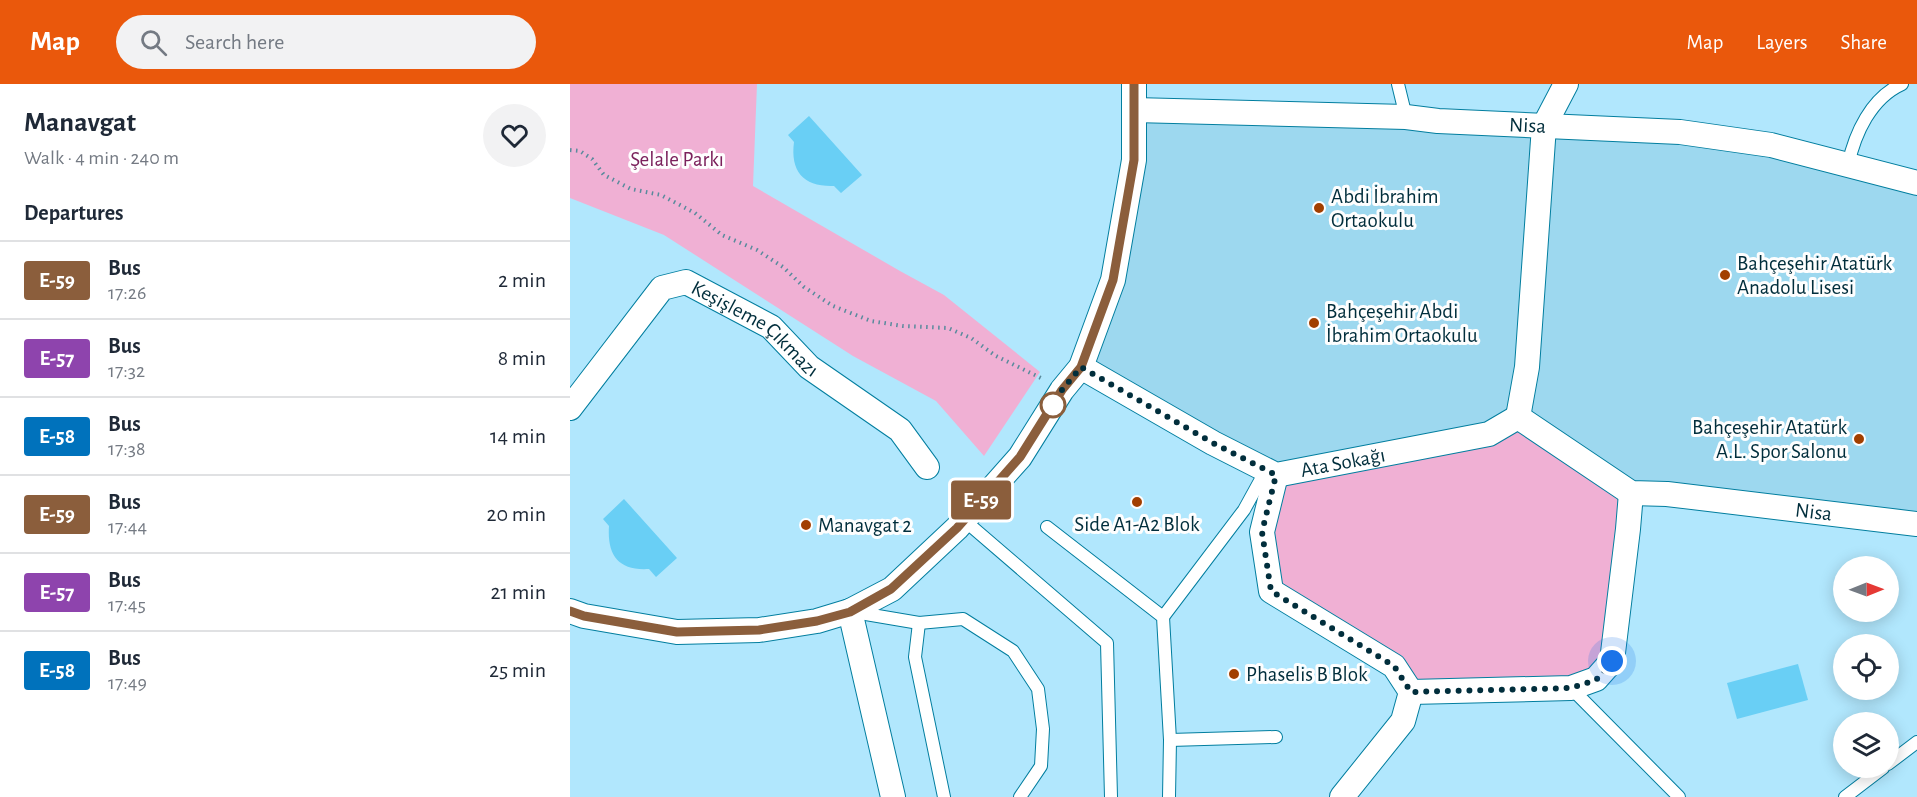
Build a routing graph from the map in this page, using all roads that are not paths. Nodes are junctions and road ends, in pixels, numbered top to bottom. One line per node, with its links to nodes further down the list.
1 (1134, 84): 5 (street)
2 (1398, 84): 6 (lane)
3 (1566, 84): 7 (street)
4 (1902, 84): 8 (lane)
5 (1134, 110): 6 (street, Nisa); 10 (street)
6 (1406, 117): 7 (street, Nisa)
7 (1544, 126): 8 (street, Nisa); 12 (street)
8 (1848, 165): 9 (street, Nisa)
9 (1917, 183)
10 (1081, 367): 14 (street); 16 (street)
11 (570, 408): 13 (street, Keşişleme Çıkmazı)
12 (1518, 417): 14 (street, Ata Sokağı); 15 (street)
13 (927, 467)
14 (1271, 472): 21 (lane); 24 (street)
15 (1631, 493): 17 (street, Nisa); 23 (street)
16 (964, 520): 20 (street); 33 (lane)
17 (1917, 524)
18 (1047, 527): 21 (lane)
19 (570, 611): 20 (street)
20 (850, 612): 22 (lane); 30 (street)
21 (1163, 617): 26 (lane)
22 (919, 623): 31 (lane); 32 (lane)
23 (1571, 688): 24 (street); 36 (lane)
24 (1411, 692): 35 (street)
25 (1276, 737): 26 (lane)
26 (1170, 740): 34 (lane)
27 (1917, 742): 28 (lane)
28 (1899, 756)
29 (1870, 778): 37 (lane)
30 (893, 797)
31 (944, 797)
32 (1020, 797)
33 (1111, 797)
34 (1169, 797)
35 (1342, 797)
36 (1679, 797)
37 (1845, 797)

